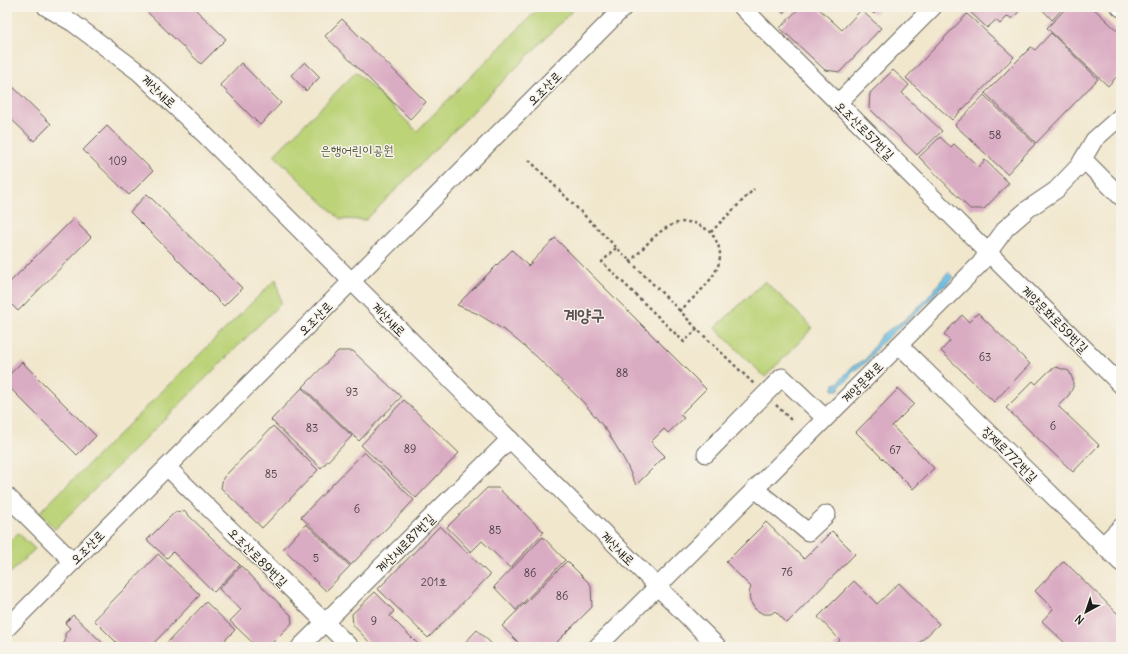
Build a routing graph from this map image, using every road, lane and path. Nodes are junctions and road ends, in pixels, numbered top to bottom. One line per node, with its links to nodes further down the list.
1 (46, 7): 15 (street, 계산새로)
2 (624, 7): 15 (street, 오조산로)
3 (742, 7): 5 (street, 오조산로57번길)
4 (933, 7): 5 (street)
5 (838, 103): 13 (street, 오조산로57번길)
6 (1121, 116): 7 (street, 계양문화로)
7 (1083, 159): 10 (street); 13 (street, 계양문화로)
8 (529, 160): 12 (path)
9 (754, 189): 11 (path)
10 (1121, 197)
11 (711, 232): 14 (path); 16 (path)
12 (616, 248): 14 (path); 17 (path)
13 (988, 253): 18 (street, 계양문화로); 19 (street, 계양문화로59번길)
14 (630, 262): 16 (path)
15 (352, 281): 23 (street, 계산새로); 25 (street, 오조산로)
16 (680, 311): 17 (path)
17 (697, 329): 20 (path)
18 (899, 345): 21 (street, 계양문화로); 30 (street, 장제로772번길)
19 (1121, 385)
20 (765, 395): 21 (street); 22 (path); 24 (street)
21 (825, 418): 26 (street, 계양문화로)
22 (793, 422)
23 (510, 439): 33 (street, 계산새로); 34 (street, 계산새로87번길)
24 (706, 454)
25 (167, 467): 31 (street, 오조산로); 34 (street, 오조산로89번길)
26 (755, 489): 28 (street); 33 (street, 계양문화로)
27 (7, 496): 31 (street)
28 (827, 514)
29 (1121, 527): 30 (street)
30 (1103, 545): 32 (street, 장제로772번길)
31 (73, 562): 35 (street, 오조산로)
32 (1121, 563)
33 (657, 586): 38 (street, 계양문화로); 39 (street, 계산새로)
34 (324, 622): 36 (street, 계산새로87번길); 37 (street, 오조산로89번길)
35 (7, 628)
36 (300, 647)
37 (350, 647)
38 (597, 647)
39 (718, 647)

